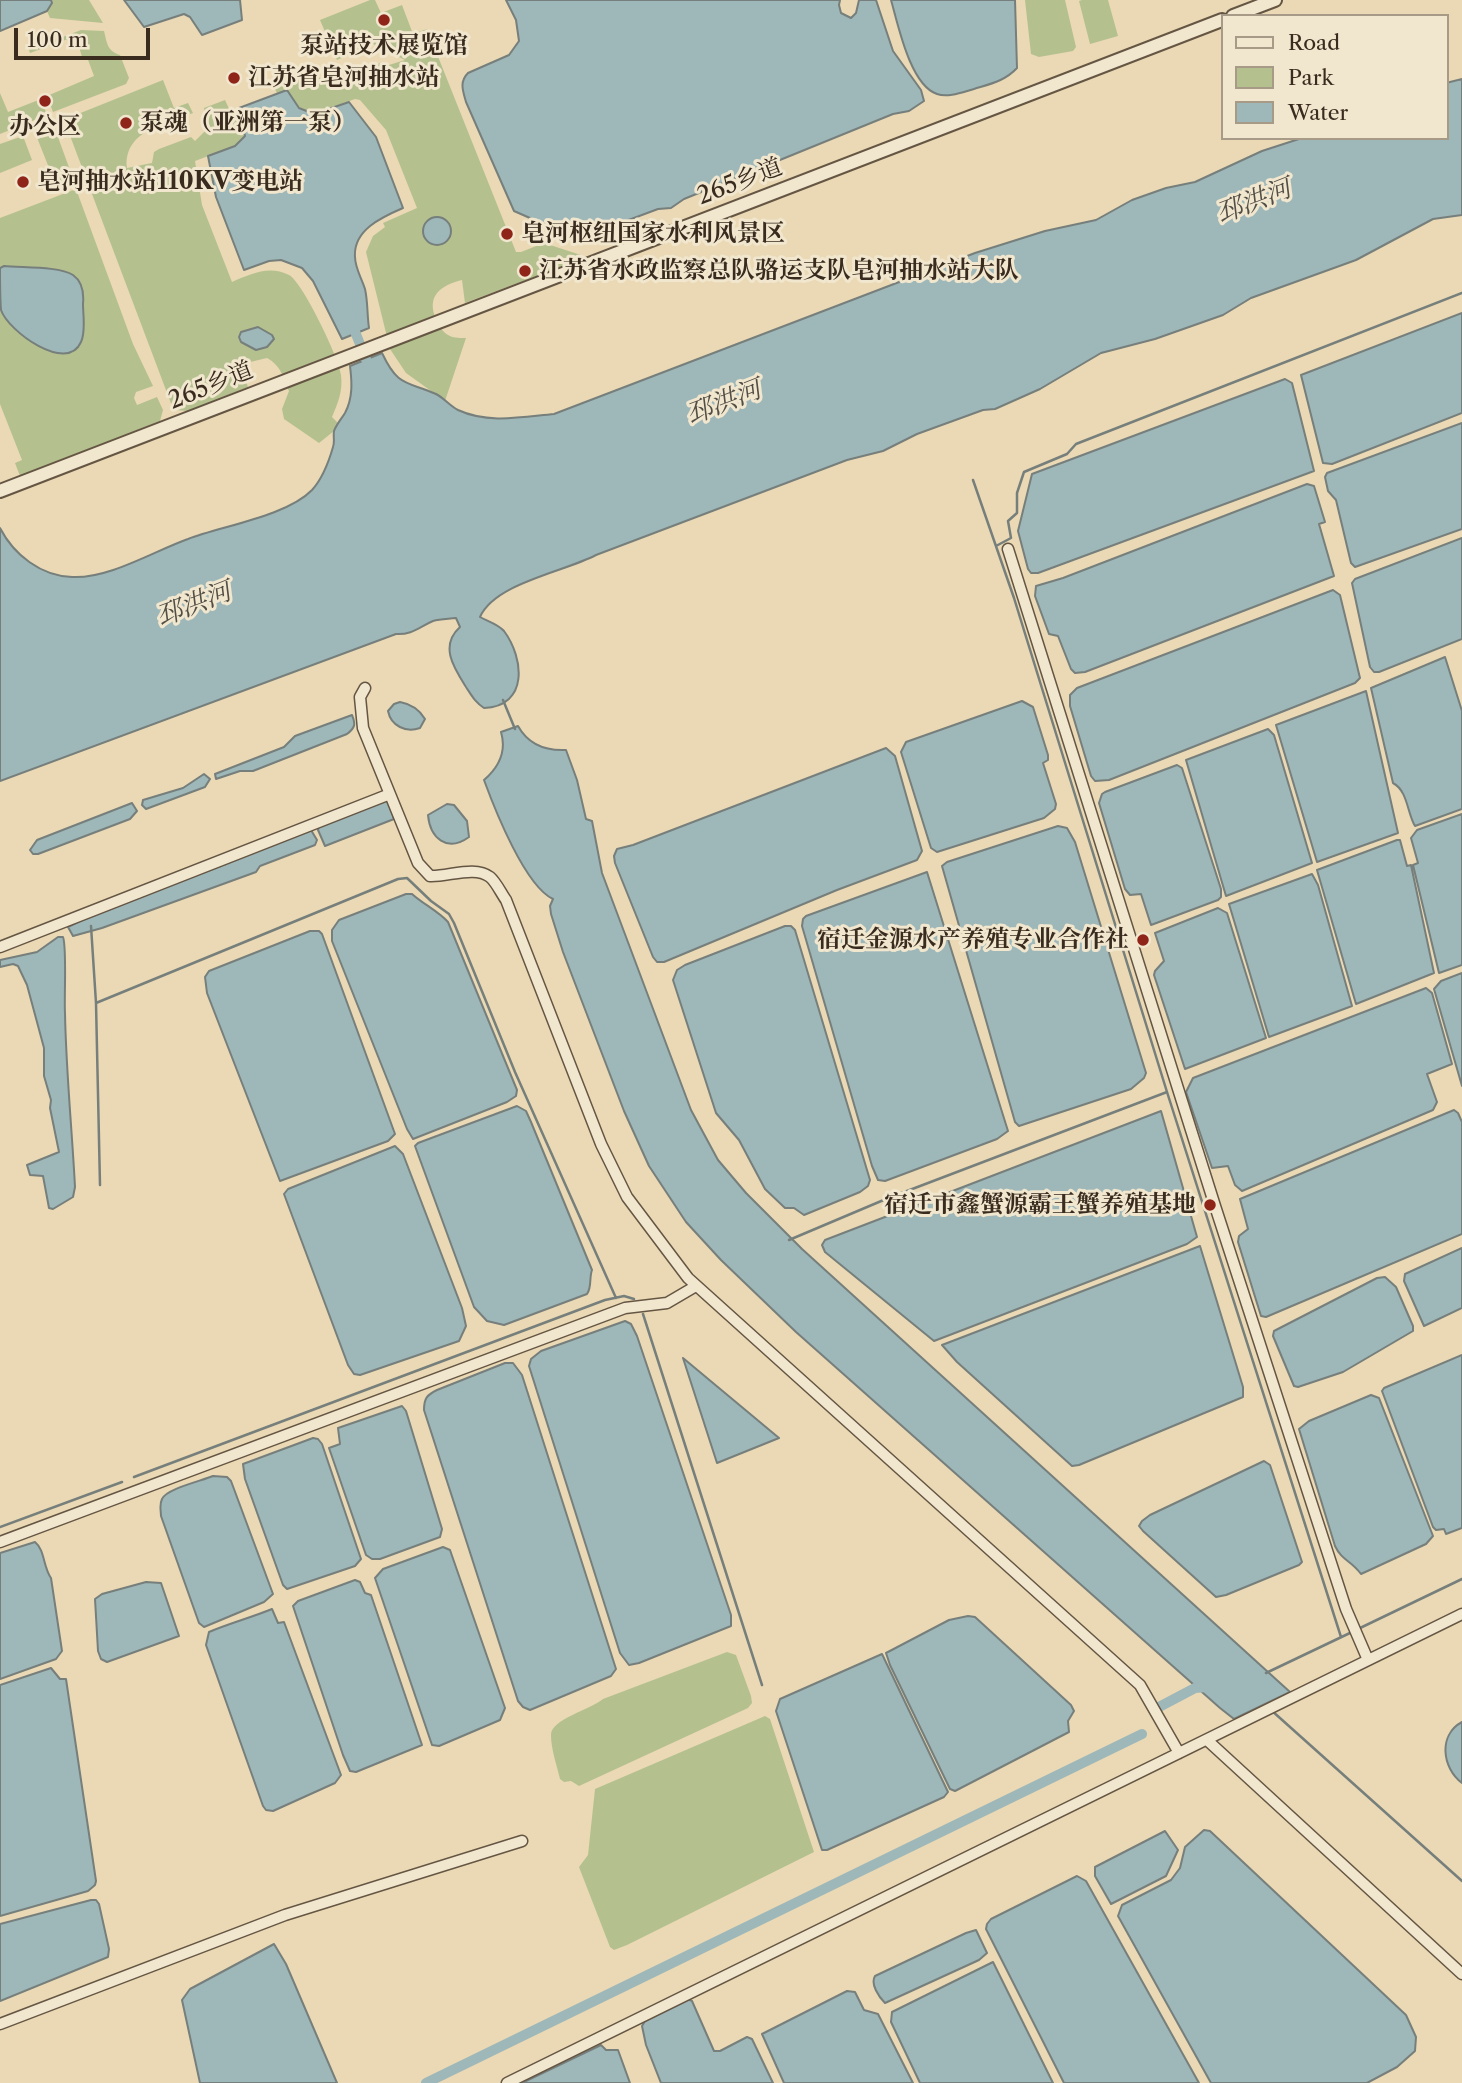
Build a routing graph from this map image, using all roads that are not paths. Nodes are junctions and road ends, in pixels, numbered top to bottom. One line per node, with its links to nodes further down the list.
1 (1275, 0): 2 (street)
2 (1238, 14)
3 (1220, 21): 4 (street, 265乡道)
4 (0, 491)
5 (1008, 549): 12 (street)
6 (365, 688): 7 (street)
7 (390, 794): 8 (street); 9 (street)
8 (0, 947)
9 (696, 1286): 10 (street); 14 (street)
10 (0, 1542)
11 (1462, 1614): 12 (street)
12 (1368, 1660): 13 (street)
13 (1207, 1740): 14 (street); 16 (street)
14 (1179, 1753): 18 (street)
15 (522, 1842): 17 (street)
16 (1462, 1974)
17 (0, 2025)
18 (507, 2083)

